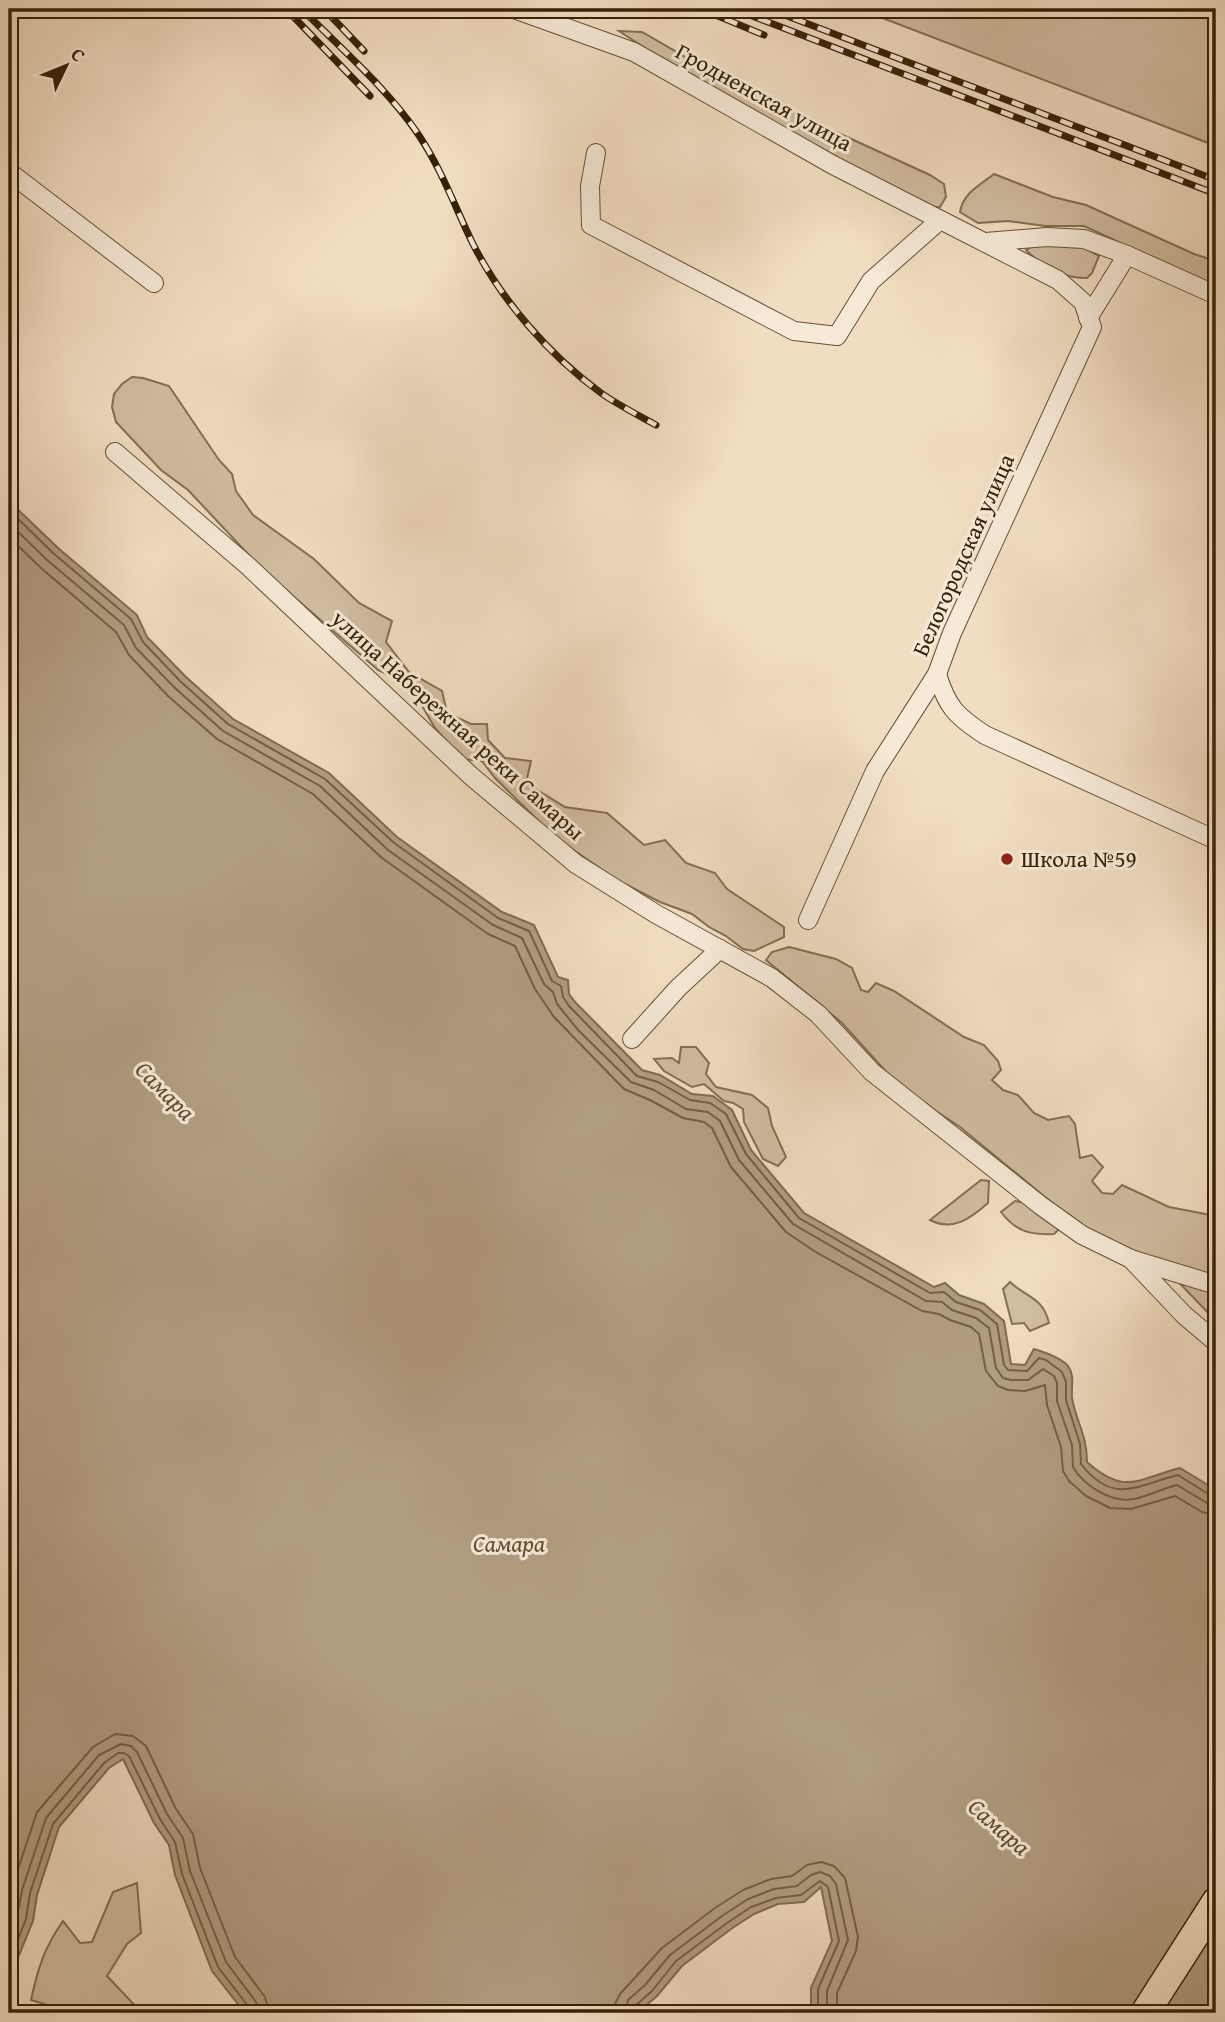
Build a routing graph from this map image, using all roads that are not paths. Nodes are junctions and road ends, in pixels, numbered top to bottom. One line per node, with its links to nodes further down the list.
1 (514, 9): 4 (street, Гродненская улица)
2 (596, 153): 4 (street)
3 (9, 172): 7 (street)
4 (940, 220): 5 (street, Гродненская улица)
5 (984, 242): 6 (street); 9 (street, Гродненская улица)
6 (1127, 255): 8 (street); 9 (street)
7 (154, 283)
8 (1216, 295)
9 (1086, 310): 11 (street, Белогородская улица)
10 (115, 452): 14 (street, улица Набережная реки Самары)
11 (937, 674): 12 (street, Белогородская улица); 13 (street)
12 (1216, 840)
13 (808, 920)
14 (720, 949): 15 (street); 16 (street, улица Набережная реки Самары)
15 (632, 1039)
16 (1131, 1259): 17 (street); 18 (street, улица Набережная реки Самары)
17 (1216, 1285)
18 (1216, 1342)
19 (1216, 1902): 20 (main road)
20 (1144, 2013)

